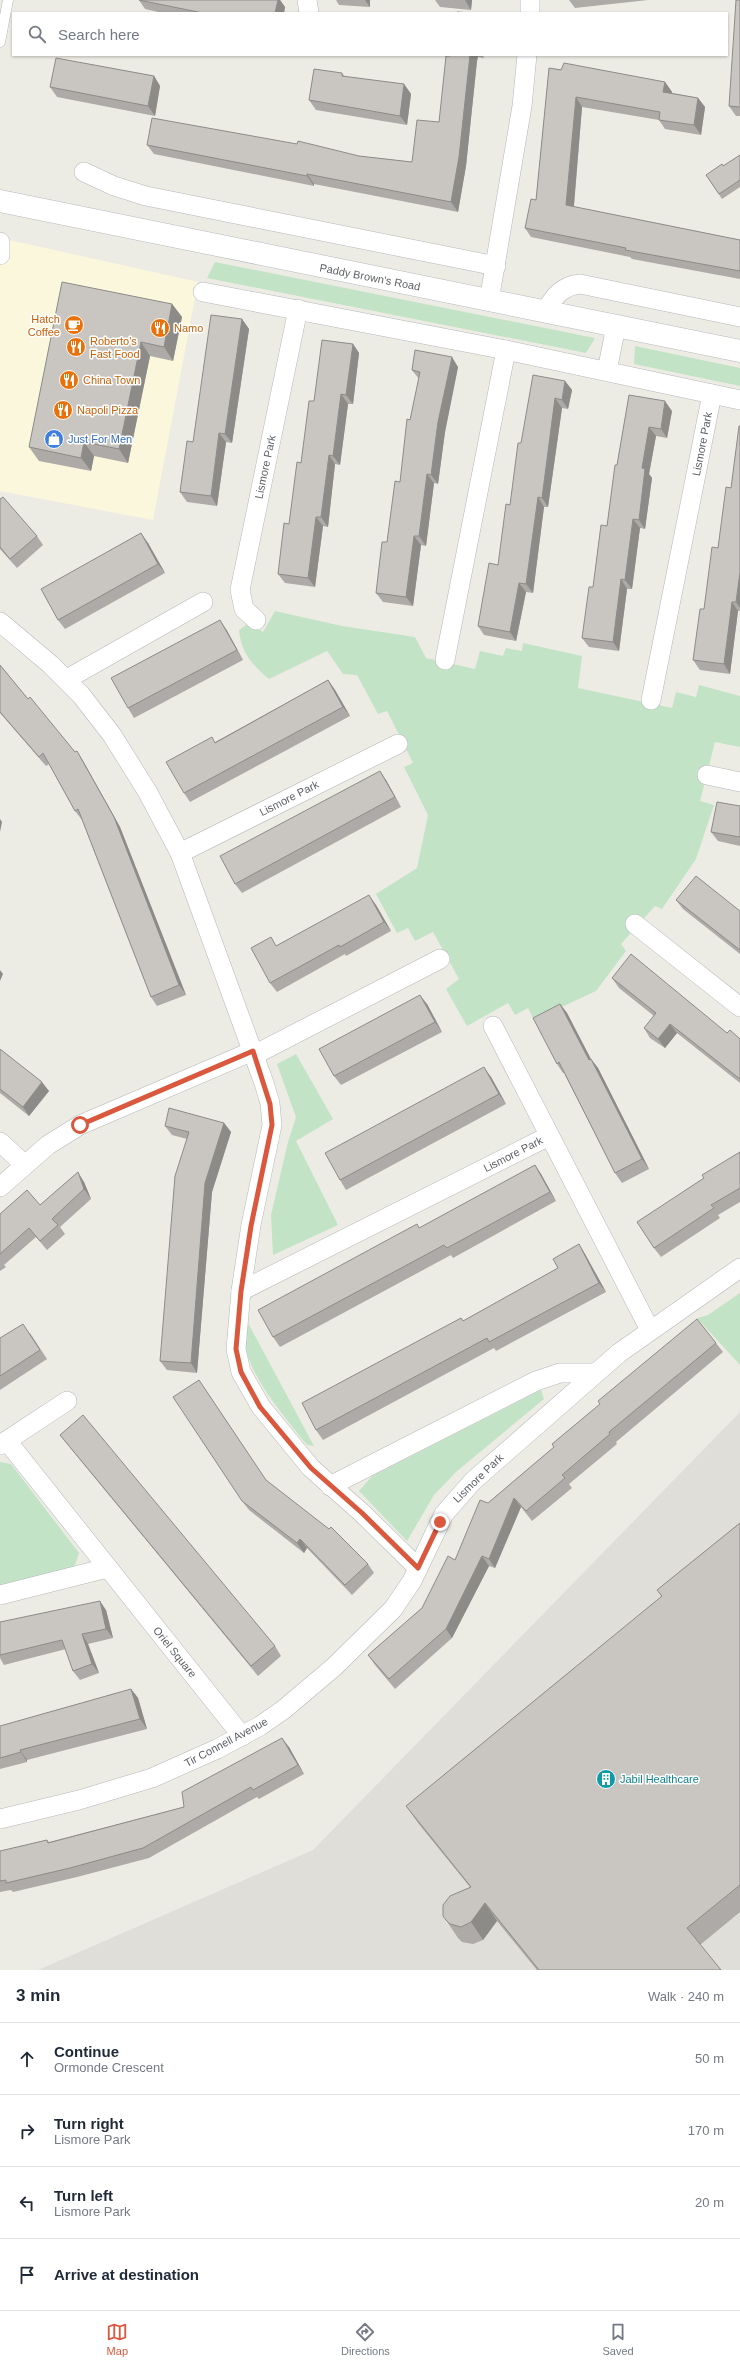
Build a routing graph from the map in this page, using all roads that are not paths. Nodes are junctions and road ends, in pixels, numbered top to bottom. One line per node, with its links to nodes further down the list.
1 (8, 0): 6 (lane)
2 (307, 0): 4 (street)
3 (530, 0): 5 (street)
4 (309, 12)
5 (530, 12)
6 (0, 42)
7 (527, 56): 12 (street)
8 (84, 172): 12 (street)
9 (0, 201): 14 (street, Paddy Brown's Road)
10 (0, 242): 11 (street)
11 (0, 255)
12 (496, 266): 14 (street)
13 (203, 292): 15 (street)
14 (489, 301): 16 (street, Paddy Brown's Road)
15 (298, 309): 19 (street); 25 (street, Lismore Park)
16 (545, 312): 17 (street); 18 (street, Paddy Brown's Road)
17 (740, 316)
18 (616, 326): 20 (street, Paddy Brown's Road); 21 (street)
19 (506, 350): 21 (street); 27 (street)
20 (740, 351)
21 (607, 371): 22 (street)
22 (712, 394): 23 (street); 29 (street, Lismore Park)
23 (740, 400)
24 (203, 602): 28 (street)
25 (256, 620)
26 (0, 622): 28 (street)
27 (445, 660)
28 (67, 679): 33 (street)
29 (651, 700)
30 (398, 744): 33 (street, Lismore Park)
31 (707, 775): 32 (street)
32 (740, 782)
33 (180, 853): 38 (street)
34 (635, 924): 36 (street)
35 (440, 959): 38 (street)
36 (740, 1007)
37 (493, 1026): 39 (street, Lismore Park)
38 (254, 1053): 41 (street); 44 (street)
39 (548, 1136): 44 (street, Lismore Park); 45 (street, Lismore Park)
40 (0, 1142): 41 (street)
41 (25, 1165): 42 (street)
42 (0, 1187)
43 (740, 1268): 45 (street, Lismore Park)
44 (241, 1291): 49 (street)
45 (650, 1330): 46 (street, Lismore Park)
46 (595, 1373): 49 (street); 51 (street, Lismore Park)
47 (67, 1401): 48 (street, Oriel Square)
48 (3, 1443): 50 (street, Oriel Square)
49 (330, 1486): 51 (street)
50 (107, 1568): 52 (street); 53 (street, Oriel Square)
51 (418, 1568): 53 (street, Tir Connell Avenue)
52 (0, 1595)
53 (242, 1736): 54 (street, Tir Connell Avenue)
54 (0, 1820)

